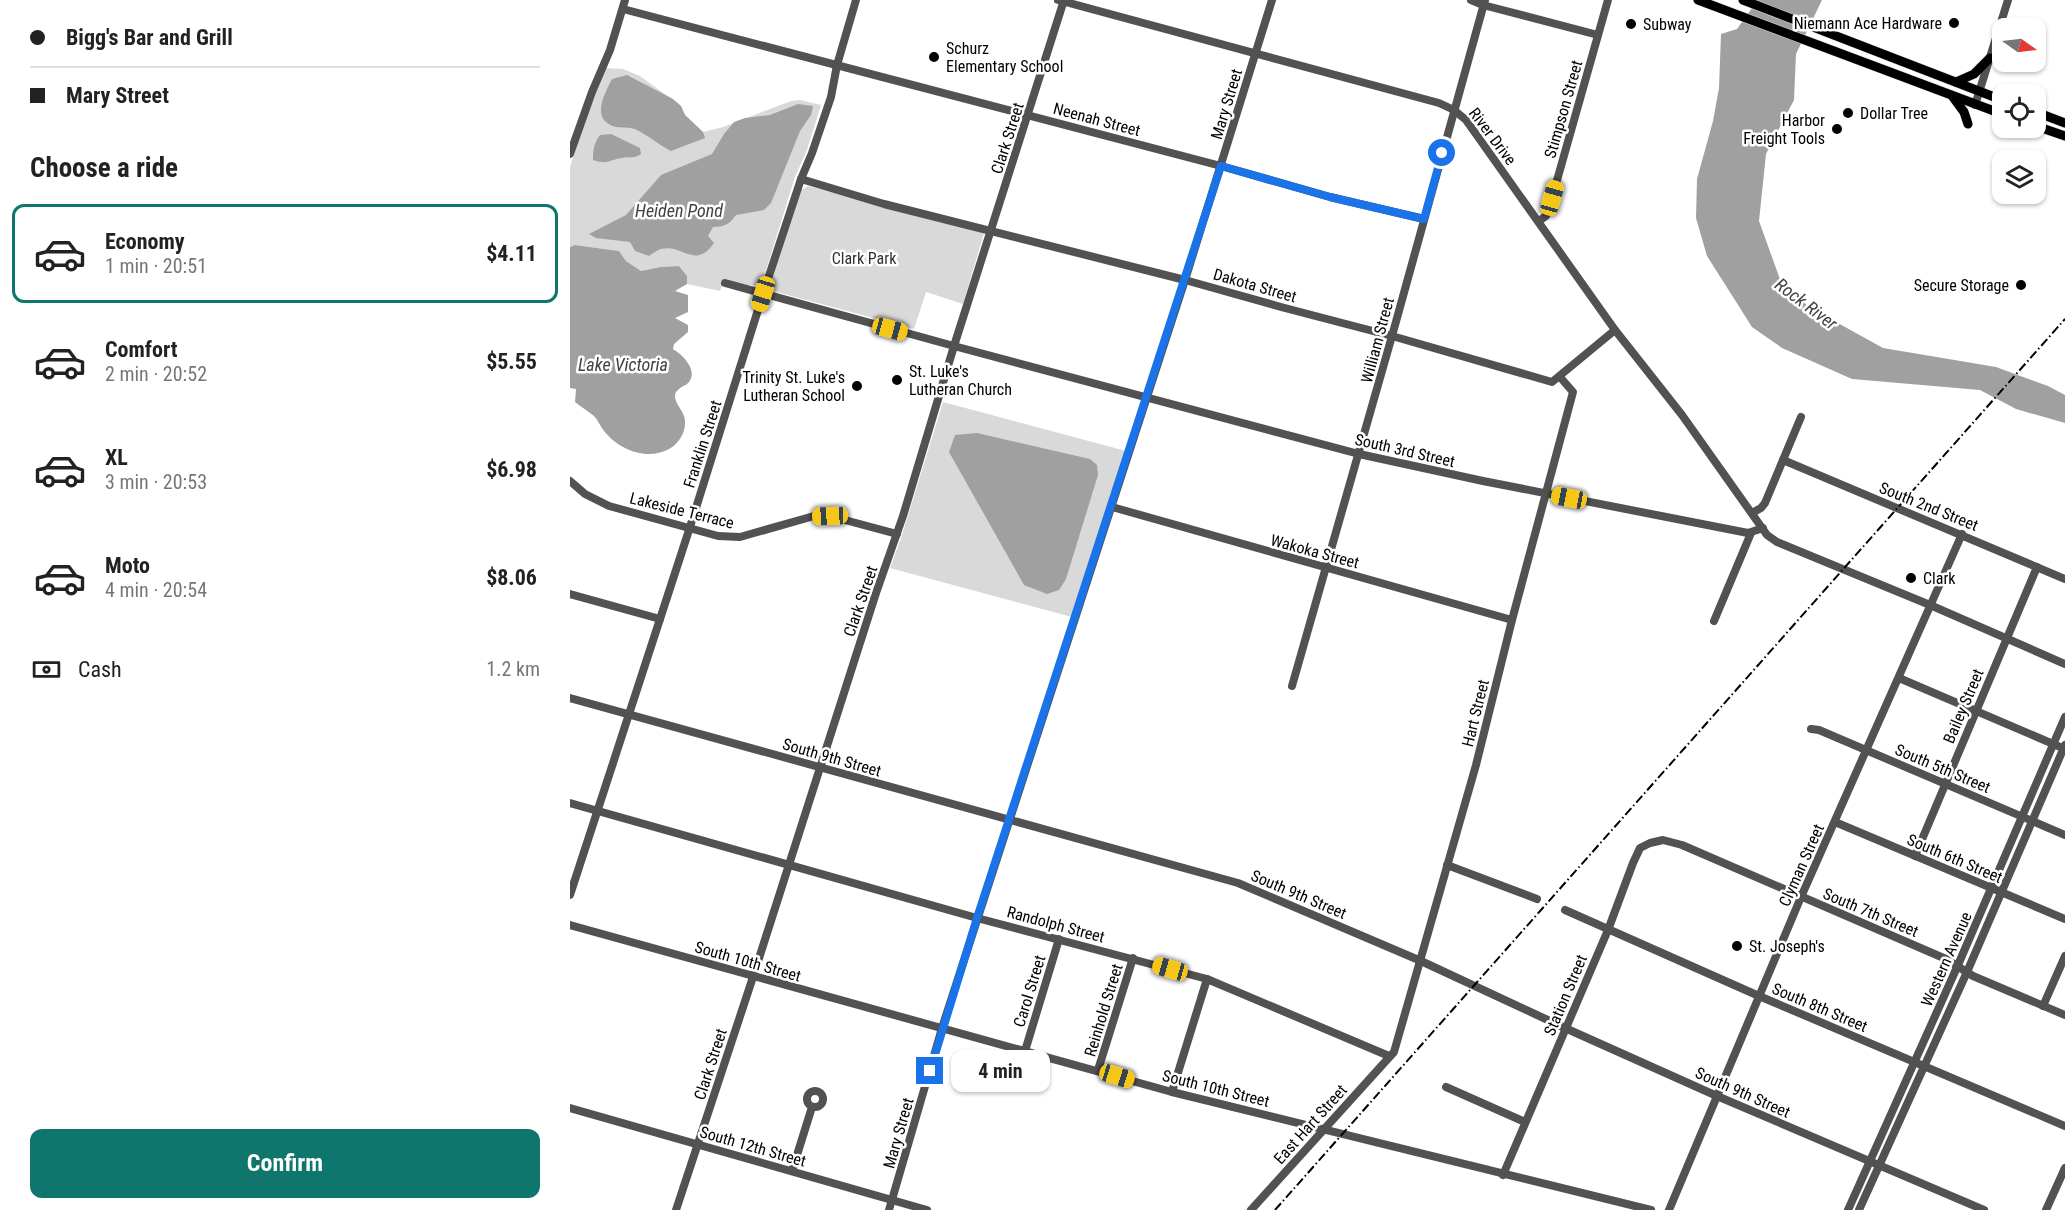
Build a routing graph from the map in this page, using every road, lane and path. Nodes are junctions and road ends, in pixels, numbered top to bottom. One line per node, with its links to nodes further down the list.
1 (625, 0): 11 (street)
2 (856, 0): 15 (street, Franklin Street)
3 (1062, 0): 13 (street, River Drive); 23 (street, Clark Street)
4 (1272, 0): 13 (street, Mary Street)
5 (1471, 0): 10 (street)
6 (1608, 0): 12 (street, Stimpson Street)
7 (1698, 0): 18 (main road)
8 (2008, 0): 14 (street)
9 (1746, 1): 16 (main road)
10 (1484, 2): 12 (street); 21 (street, William Street)
11 (622, 9): 15 (street, Neenah Street); 29 (street)
12 (1598, 35): 33 (street, Stimpson Street)
13 (1256, 54): 21 (street, River Drive); 30 (street, Mary Street)
14 (1990, 58): 16 (main road); 17 (street)
15 (837, 65): 23 (street, Neenah Street); 31 (street, Franklin Street)
16 (1956, 82): 17 (main road)
17 (1980, 92): 19 (main road); 20 (street)
18 (1951, 95): 20 (main road); 26 (main road)
19 (1992, 96)
20 (1975, 105): 22 (main road)
21 (1454, 110): 32 (street, William Street); 33 (street, River Drive)
22 (1992, 111)
23 (1029, 115): 30 (street, Neenah Street); 34 (street, Clark Street)
24 (2046, 116): 25 (main road)
25 (2065, 123)
26 (1968, 124)
27 (2046, 129): 28 (main road)
28 (2065, 136)
29 (570, 154)
30 (1221, 166): 32 (street, Neenah Street); 35 (street, Mary Street)
31 (801, 178): 34 (street, Dakota Street); 37 (street, Franklin Street)
32 (1424, 219): 39 (street, William Street)
33 (1539, 221): 38 (street, River Drive)
34 (991, 230): 35 (street, Dakota Street); 40 (street, Clark Street)
35 (1185, 280): 39 (street, Dakota Street); 42 (street, Mary Street)
36 (725, 283): 37 (street, South 3rd Street)
37 (763, 294): 40 (street, South 3rd Street); 50 (street, Franklin Street)
38 (1615, 330): 41 (street); 49 (street, River Drive)
39 (1392, 336): 41 (street, Dakota Street); 44 (street, William Street)
40 (954, 346): 42 (street, South 3rd Street); 53 (street, Clark Street)
41 (1560, 377): 47 (street, Hart Street)
42 (1147, 396): 44 (street, South 3rd Street); 48 (street, Mary Street)
43 (1802, 417): 45 (street)
44 (1359, 454): 47 (street, South 3rd Street); 56 (street, William Street)
45 (1783, 460): 49 (street); 54 (street, South 2nd Street)
46 (570, 481): 50 (street, Lakeside Terrace)
47 (1546, 494): 52 (street, South 3rd Street); 61 (street, Hart Street)
48 (1112, 507): 56 (street, Wakoka Street); 80 (street, Mary Street)
49 (1752, 513): 51 (street, River Drive)
50 (690, 527): 53 (street, Lakeside Terrace); 60 (street, Franklin Street)
51 (1763, 528): 52 (street, South 3rd Street); 59 (street)
52 (1751, 532): 62 (street)
53 (897, 534): 75 (street, Clark Street)
54 (1962, 534): 55 (street, South 2nd Street); 59 (street, Clyman Street)
55 (2037, 567): 57 (street, South 2nd Street); 63 (street, Bailey Street)
56 (1326, 568): 61 (street, Wakoka Street); 66 (street, William Street)
57 (2065, 579)
58 (570, 594): 60 (street)
59 (1930, 605): 63 (street); 65 (street, Clyman Street)
60 (660, 619): 69 (street, Franklin Street)
61 (1512, 620): 87 (street, Hart Street)
62 (1714, 621)
63 (2007, 638): 64 (street); 68 (street, Bailey Street)
64 (2065, 664)
65 (1899, 678): 68 (street); 74 (street, Clyman Street)
66 (1292, 686)
67 (570, 698): 69 (street, South 9th Street)
68 (1976, 711): 72 (street); 76 (street, Bailey Street)
69 (628, 714): 75 (street, South 9th Street); 78 (street, Franklin Street)
70 (2065, 717): 72 (street, Western Avenue)
71 (1810, 729): 74 (street, South 5th Street)
72 (2054, 744): 73 (street); 79 (street, Western Avenue)
73 (2065, 747): 81 (street, Western Avenue)
74 (1866, 750): 76 (street, South 5th Street); 82 (street, Clyman Street)
75 (819, 768): 80 (street, South 9th Street); 86 (street, Clark Street)
76 (1946, 784): 79 (street, South 5th Street); 85 (street, Bailey Street)
77 (570, 803): 78 (street, Randolph Street)
78 (597, 810): 86 (street, Randolph Street); 90 (street, Franklin Street)
79 (2023, 817): 81 (street, South 5th Street); 88 (street, Western Avenue)
80 (1010, 820): 94 (street, Mary Street); 101 (street, South 9th Street)
81 (2032, 821): 83 (street, South 5th Street); 89 (street, Western Avenue)
82 (1835, 822): 85 (street, South 6th Street); 91 (street, Clyman Street)
83 (2065, 835)
84 (1663, 840): 91 (street, South 7th Street); 97 (street, Station Street)
85 (1915, 856): 88 (street, South 6th Street)
86 (789, 864): 94 (street, Randolph Street); 104 (street, Clark Street)
87 (1447, 865): 92 (street); 101 (street, Hart Street)
88 (1992, 888): 89 (street, South 6th Street); 102 (street, Western Avenue)
89 (2002, 892): 95 (street, South 6th Street); 103 (street, Western Avenue)
90 (570, 895)
91 (1801, 897): 102 (street, South 7th Street); 106 (street, Clyman Street)
92 (1537, 899)
93 (1564, 910): 97 (street, South 8th Street)
94 (977, 918): 98 (street, Randolph Street); 109 (street, Mary Street)
95 (2065, 919)
96 (570, 925): 104 (street, South 10th Street)
97 (1608, 930): 106 (street, South 8th Street); 110 (street, Station Street)
98 (1059, 939): 100 (street, Randolph Street); 111 (street, Carol Street)
99 (2065, 956): 107 (street)
100 (1133, 958): 105 (street, Randolph Street); 115 (street, Reinhold Street)
101 (1421, 961): 110 (street, South 9th Street); 112 (street, Hart Street)
102 (1958, 965): 103 (street, South 7th Street); 113 (street, Western Avenue)
103 (1967, 972): 107 (street, South 7th Street); 114 (street, Western Avenue)
104 (753, 976): 109 (street, South 10th Street); 124 (street, Clark Street)
105 (1207, 979): 112 (street, Randolph Street); 117 (street)
106 (1759, 996): 113 (street, South 8th Street); 118 (street, Clyman Street)
107 (2043, 1006): 108 (street, South 7th Street)
108 (2065, 1015)
109 (942, 1028): 111 (street, South 10th Street); 130 (street, Mary Street)
110 (1565, 1029): 118 (street, South 9th Street); 121 (street, Station Street)
111 (1025, 1051): 115 (street, South 10th Street)
112 (1389, 1056): 123 (street, East Hart Street)
113 (1914, 1062): 114 (street, South 8th Street); 125 (street, Western Avenue)
114 (1924, 1066): 122 (street, South 8th Street); 126 (street, Western Avenue)
115 (1098, 1070): 117 (street, South 10th Street)
116 (1446, 1087): 121 (street)
117 (1172, 1092): 123 (street, South 10th Street)
118 (1717, 1095): 125 (street, South 9th Street); 136 (street, Clyman Street)
119 (812, 1107): 128 (street)
120 (570, 1108): 124 (street, South 12th Street)
121 (1525, 1122): 129 (street, Station Street)
122 (2065, 1126)
123 (1325, 1129): 129 (street, South 10th Street); 134 (street, East Hart Street)
124 (698, 1144): 128 (street, South 12th Street); 131 (street, Clark Street)
125 (1870, 1161): 126 (street, South 9th Street); 137 (street, Western Avenue)
126 (1880, 1165): 138 (street, Western Avenue); 139 (street, South 9th Street)
127 (2065, 1168): 140 (street)
128 (792, 1171): 130 (street, South 12th Street)
129 (1503, 1175): 135 (street, South 10th Street)
130 (892, 1200): 132 (street, Mary Street); 133 (street, South 12th Street)
131 (676, 1210)
132 (889, 1210)
133 (927, 1210)
134 (1251, 1210)
135 (1651, 1210)
136 (1669, 1210)
137 (1848, 1210)
138 (1859, 1210)
139 (1984, 1210)
140 (2046, 1210)

